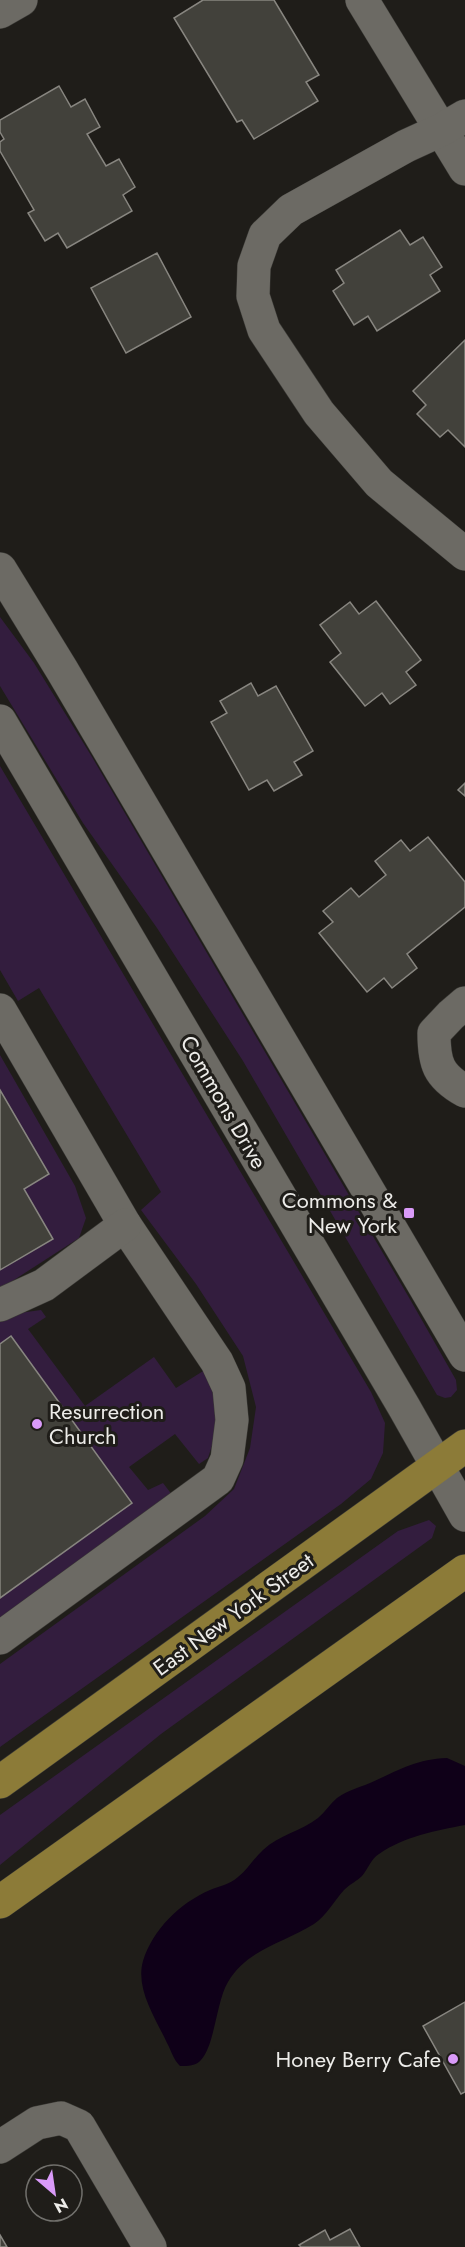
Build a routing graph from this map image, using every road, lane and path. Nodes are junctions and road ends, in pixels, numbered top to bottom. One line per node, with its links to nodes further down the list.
1 (21, 0): 3 (street)
2 (362, 0): 4 (street)
3 (0, 12)
4 (453, 123): 5 (street); 6 (street)
5 (465, 169)
6 (465, 554)
7 (0, 569): 14 (street)
8 (0, 721): 16 (street, Commons Drive)
9 (465, 1003): 11 (street)
10 (0, 1010): 12 (street)
11 (465, 1090)
12 (125, 1225): 13 (street); 19 (street)
13 (0, 1305)
14 (465, 1355)
15 (465, 1446): 16 (main road, East New York Street)
16 (437, 1467): 17 (street, Commons Drive); 20 (main road, East New York Street)
17 (465, 1515)
18 (465, 1571): 21 (main road)
19 (0, 1638)
20 (0, 1782)
21 (0, 1902)
22 (0, 2147): 23 (street)
23 (150, 2247)

